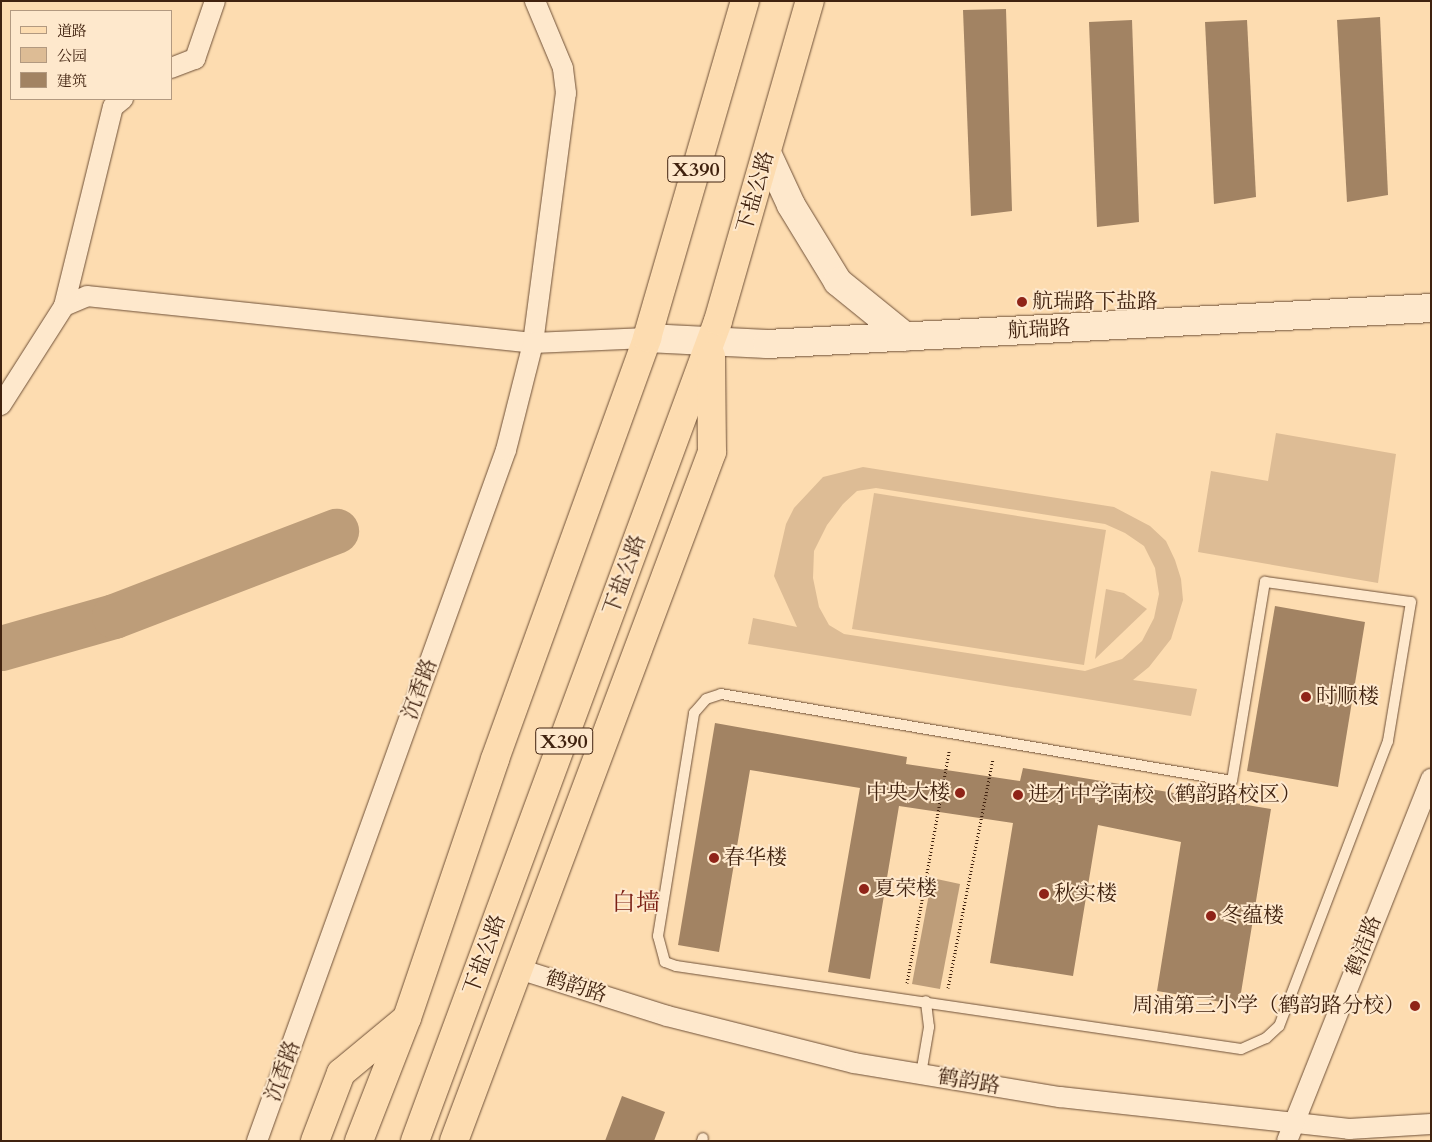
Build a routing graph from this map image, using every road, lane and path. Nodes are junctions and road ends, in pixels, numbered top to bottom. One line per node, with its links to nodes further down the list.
1 (215, 1): 5 (street)
2 (535, 1): 13 (street, 沉香路)
3 (745, 1): 11 (main road, X390)
4 (810, 1): 7 (main road, 下盐公路 / X390)
5 (172, 68)
6 (122, 100): 8 (street)
7 (768, 153): 10 (street); 12 (main road, 下盐公路 / X390)
8 (64, 306): 13 (street); 14 (street)
9 (1431, 308): 10 (street, 航瑞路)
10 (906, 337): 12 (street, 航瑞路)
11 (647, 338): 12 (street, 航瑞路); 13 (street); 20 (main road, X390)
12 (711, 340): 18 (main road); 27 (main road, 下盐公路 / X390)
13 (533, 343): 24 (street, 沉香路)
14 (1, 405)
15 (952, 733): 16 (lane); 19 (path); 19 (lane)
16 (996, 741): 19 (path); 19 (lane)
17 (1431, 779): 23 (street, 鹤洁路)
18 (519, 969): 21 (street, 鹤韵路); 28 (main road)
19 (926, 1001): 21 (lane)
20 (407, 1018): 25 (main road); 26 (main road, X390)
21 (921, 1074): 23 (street, 鹤韵路)
22 (1431, 1124): 23 (street, 鹤韵路)
23 (1291, 1132)
24 (257, 1141)
25 (315, 1141)
26 (359, 1141)
27 (415, 1141)
28 (454, 1141)

